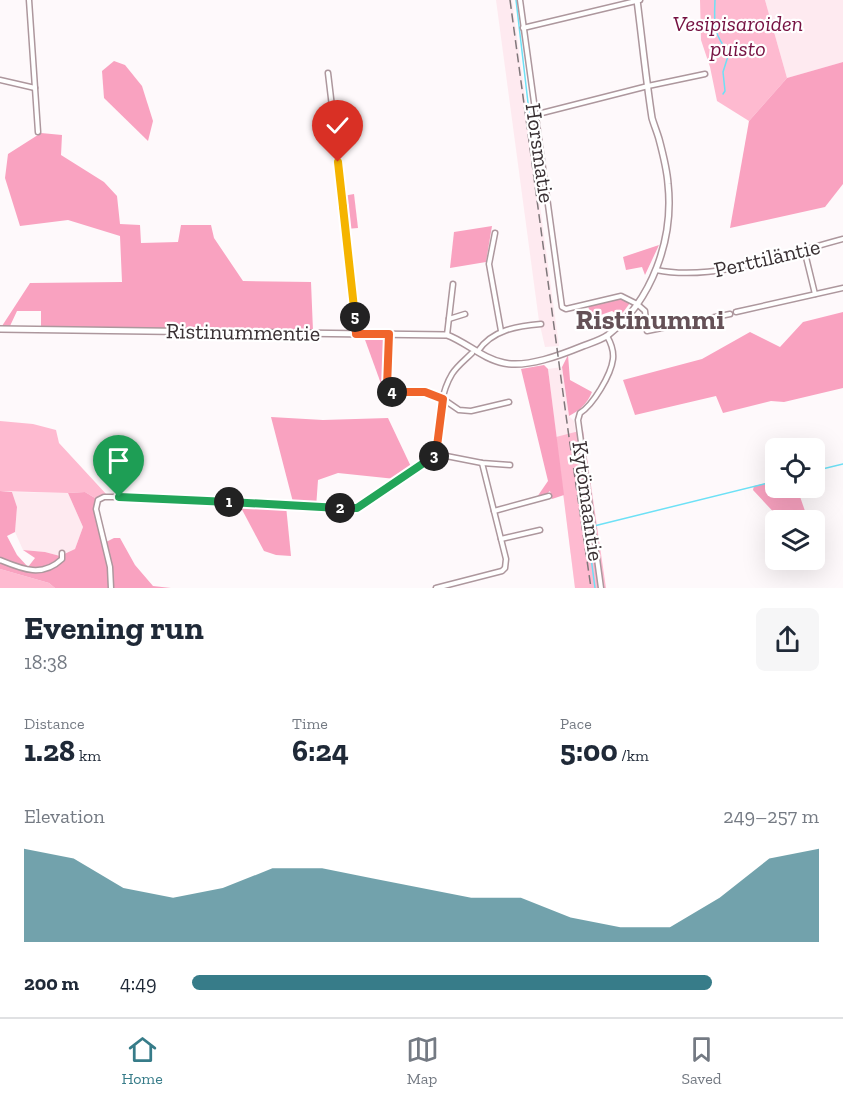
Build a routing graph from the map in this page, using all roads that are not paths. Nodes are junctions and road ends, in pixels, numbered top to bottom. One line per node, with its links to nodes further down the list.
1 (29, 0): 9 (street)
2 (519, 0): 4 (street, Horsmatie)
3 (638, 0): 4 (street); 8 (street, Ristinummentie)
4 (523, 28): 10 (street, Horsmatie)
5 (328, 73): 27 (street)
6 (705, 74): 8 (street)
7 (0, 80): 9 (street)
8 (648, 86): 10 (street); 15 (street, Ristinummentie)
9 (35, 88): 11 (street)
10 (534, 115): 19 (street, Horsmatie)
11 (38, 132)
12 (495, 233): 26 (street)
13 (843, 239): 14 (street, Perttiläntie)
14 (804, 249): 15 (street, Perttiläntie); 18 (street)
15 (655, 270): 19 (street, Ristinummentie)
16 (453, 284): 23 (street)
17 (843, 288): 18 (street)
18 (815, 294): 20 (street)
19 (637, 304): 22 (street); 30 (street, Ristinummentie)
20 (736, 312)
21 (465, 314): 23 (street)
22 (730, 314)
23 (449, 319): 29 (street)
24 (541, 324): 26 (street)
25 (0, 329): 27 (street, Ristinummentie)
26 (501, 331): 31 (street)
27 (356, 334): 28 (street, Ristinummentie)
28 (389, 334): 29 (street, Ristinummentie); 32 (street)
29 (447, 335): 31 (street, Ristinummentie)
30 (607, 336): 31 (street, Ristinummentie); 45 (street, Kytömaantie)
31 (475, 352): 32 (street)
32 (443, 399): 33 (street); 34 (street)
33 (509, 402)
34 (436, 454): 35 (street); 43 (street)
35 (482, 463): 36 (street); 38 (street)
36 (510, 465)
37 (549, 496): 38 (street)
38 (494, 511): 40 (street)
39 (540, 530): 40 (street)
40 (501, 539): 44 (street)
41 (62, 552): 42 (street)
42 (0, 560)
43 (111, 588)
44 (436, 588)
45 (601, 588)

